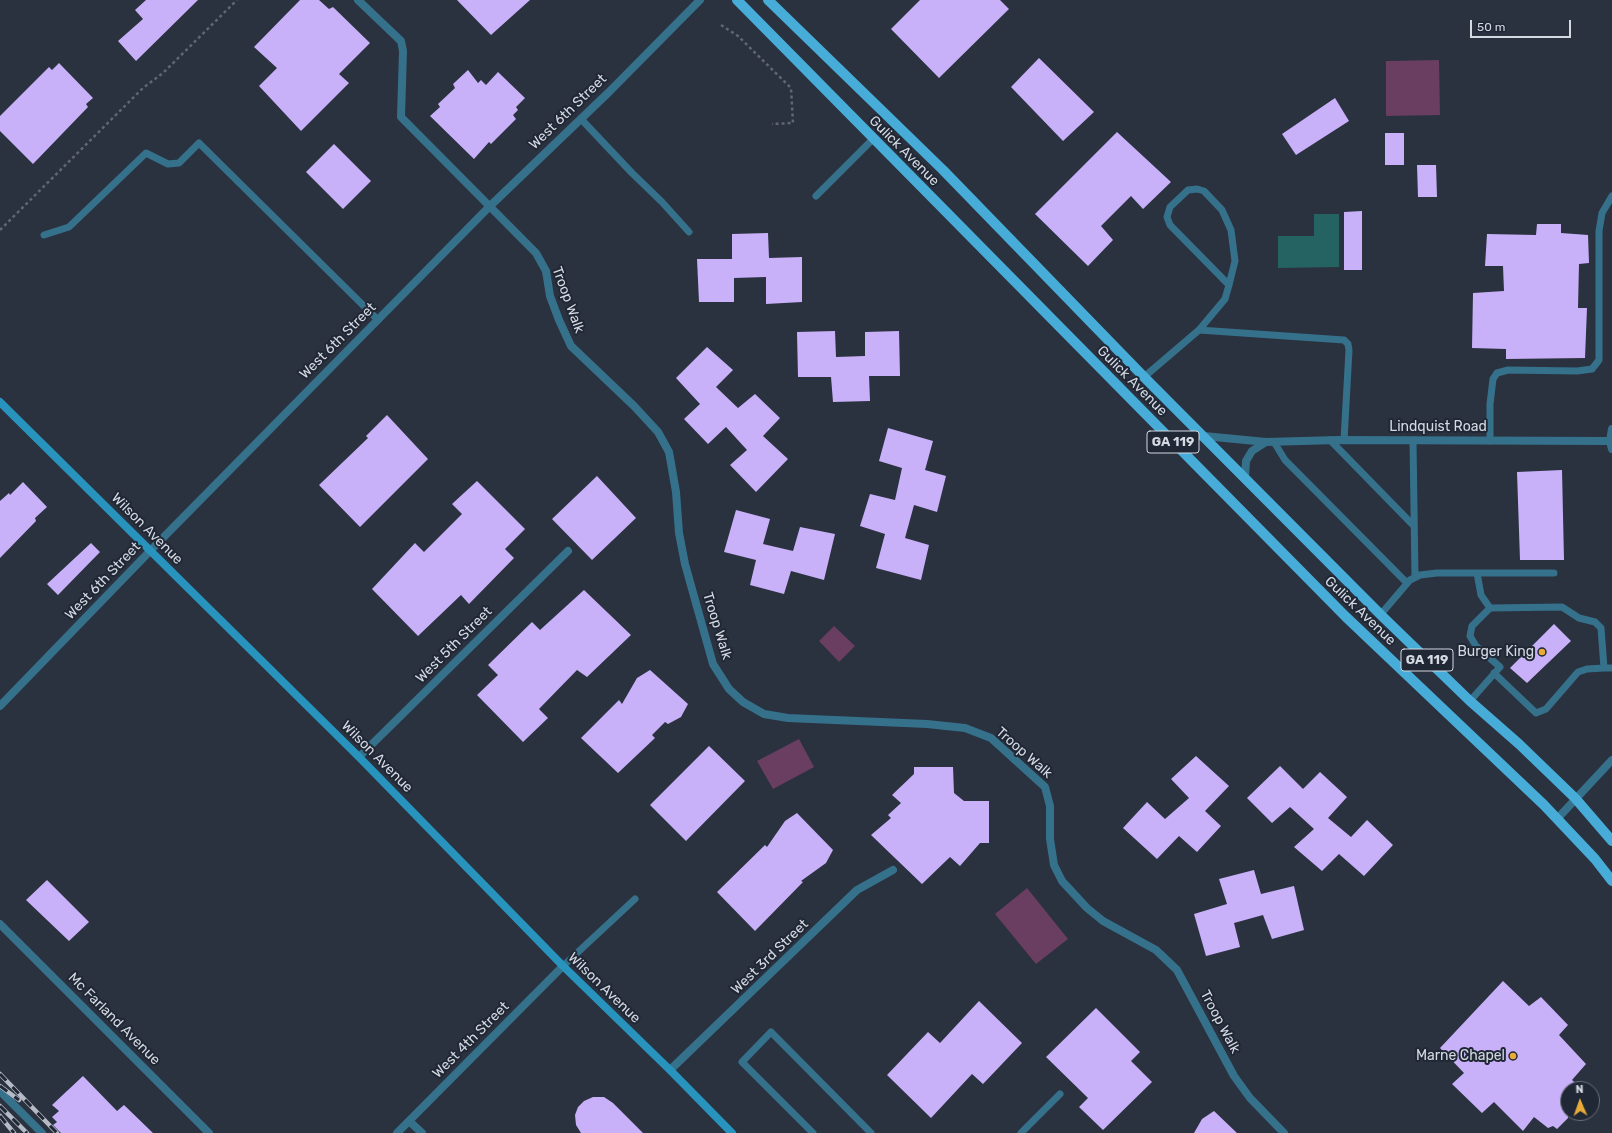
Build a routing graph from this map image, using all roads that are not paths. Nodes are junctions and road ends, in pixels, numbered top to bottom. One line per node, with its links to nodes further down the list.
1 (358, 0): 9 (street, Troop Walk)
2 (700, 0): 5 (street, West 6th Street)
3 (736, 0): 6 (main road, Gulick Avenue / GA 119)
4 (768, 0): 15 (main road, Gulick Avenue / GA 119)
5 (581, 119): 9 (street, West 6th Street); 10 (lane)
6 (873, 138): 7 (lane); 43 (main road, Gulick Avenue / GA 119)
7 (816, 196)
8 (1612, 196): 22 (lane)
9 (489, 207): 13 (street, West 6th Street); 62 (street, Troop Walk)
10 (690, 232)
11 (44, 235): 13 (lane)
12 (1229, 285): 12 (lane); 14 (lane)
13 (378, 320): 27 (street, West 6th Street)
14 (1199, 330): 15 (lane); 20 (lane)
15 (1144, 377): 18 (main road, Gulick Avenue / GA 119)
16 (0, 402): 27 (street, Wilson Avenue)
17 (1612, 429): 24 (street)
18 (1204, 436): 23 (street, Lindquist Road); 25 (main road, Gulick Avenue / GA 119)
19 (1330, 440): 20 (street, Lindquist Road); 23 (street, Lindquist Road); 26 (lane)
20 (1344, 440): 21 (street, Lindquist Road)
21 (1413, 440): 22 (street, Lindquist Road); 26 (lane)
22 (1490, 441): 24 (street, Lindquist Road)
23 (1270, 442): 25 (street); 32 (lane)
24 (1611, 445)
25 (1245, 477): 34 (main road, Gulick Avenue / GA 119)
26 (1414, 526): 31 (lane)
27 (151, 550): 39 (street, West 6th Street); 40 (street, Wilson Avenue)
28 (568, 551): 40 (street, West 5th Street)
29 (1477, 573): 30 (lane); 31 (lane); 33 (lane)
30 (1554, 573)
31 (1415, 577): 32 (lane)
32 (1407, 583): 34 (lane)
33 (1490, 608): 35 (lane); 37 (lane)
34 (1381, 614): 38 (main road, Gulick Avenue / GA 119)
35 (1604, 668): 36 (lane); 37 (lane)
36 (1612, 668)
37 (1494, 673): 38 (lane)
38 (1470, 701): 42 (main road, Gulick Avenue / GA 119)
39 (0, 706)
40 (359, 757): 49 (street, Wilson Avenue)
41 (1612, 760): 42 (street)
42 (1575, 798): 43 (street); 44 (main road, Gulick Avenue / GA 119)
43 (1557, 819): 46 (main road, Gulick Avenue / GA 119)
44 (1612, 841)
45 (893, 870): 50 (street, West 3rd Street)
46 (1612, 881)
47 (634, 899): 49 (lane)
48 (0, 924): 55 (street, Mc Farland Avenue)
49 (563, 966): 50 (street, Wilson Avenue); 53 (street, West 4th Street)
50 (670, 1070): 58 (street, Wilson Avenue)
51 (0, 1091): 54 (street)
52 (1060, 1094): 61 (lane)
53 (409, 1121): 56 (street, West 4th Street); 57 (street)
54 (42, 1133)
55 (209, 1133)
56 (397, 1133)
57 (422, 1133)
58 (732, 1133)
59 (813, 1133): 60 (lane)
60 (871, 1133)
61 (1021, 1133)
62 (1284, 1133)

